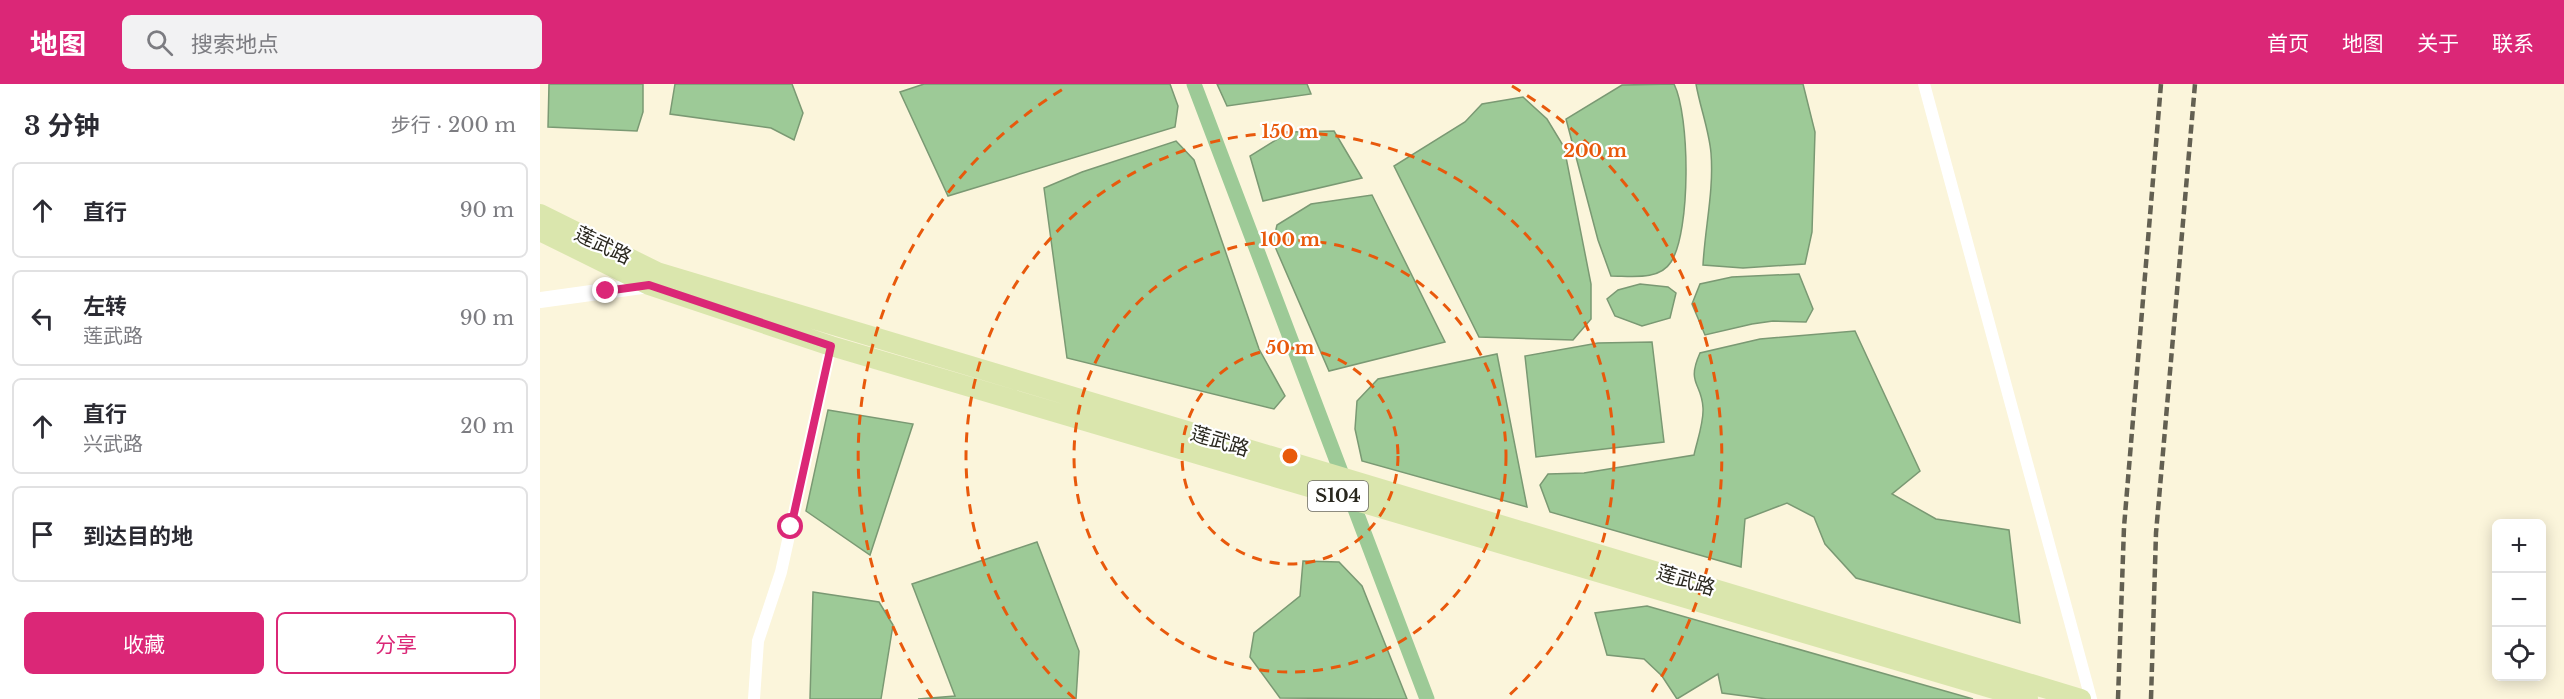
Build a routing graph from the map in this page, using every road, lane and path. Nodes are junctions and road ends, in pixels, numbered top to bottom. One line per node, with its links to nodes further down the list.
1 (1924, 84): 10 (street)
2 (540, 214): 9 (main road, 莲武路)
3 (540, 231): 4 (main road, 莲武路 / S104)
4 (649, 285): 5 (street); 6 (main road, 莲武路 / S104)
5 (540, 300)
6 (831, 346): 7 (street); 8 (main road, 莲武路 / S104)
7 (754, 699)
8 (2028, 699)
9 (2081, 699)
10 (2091, 699)

